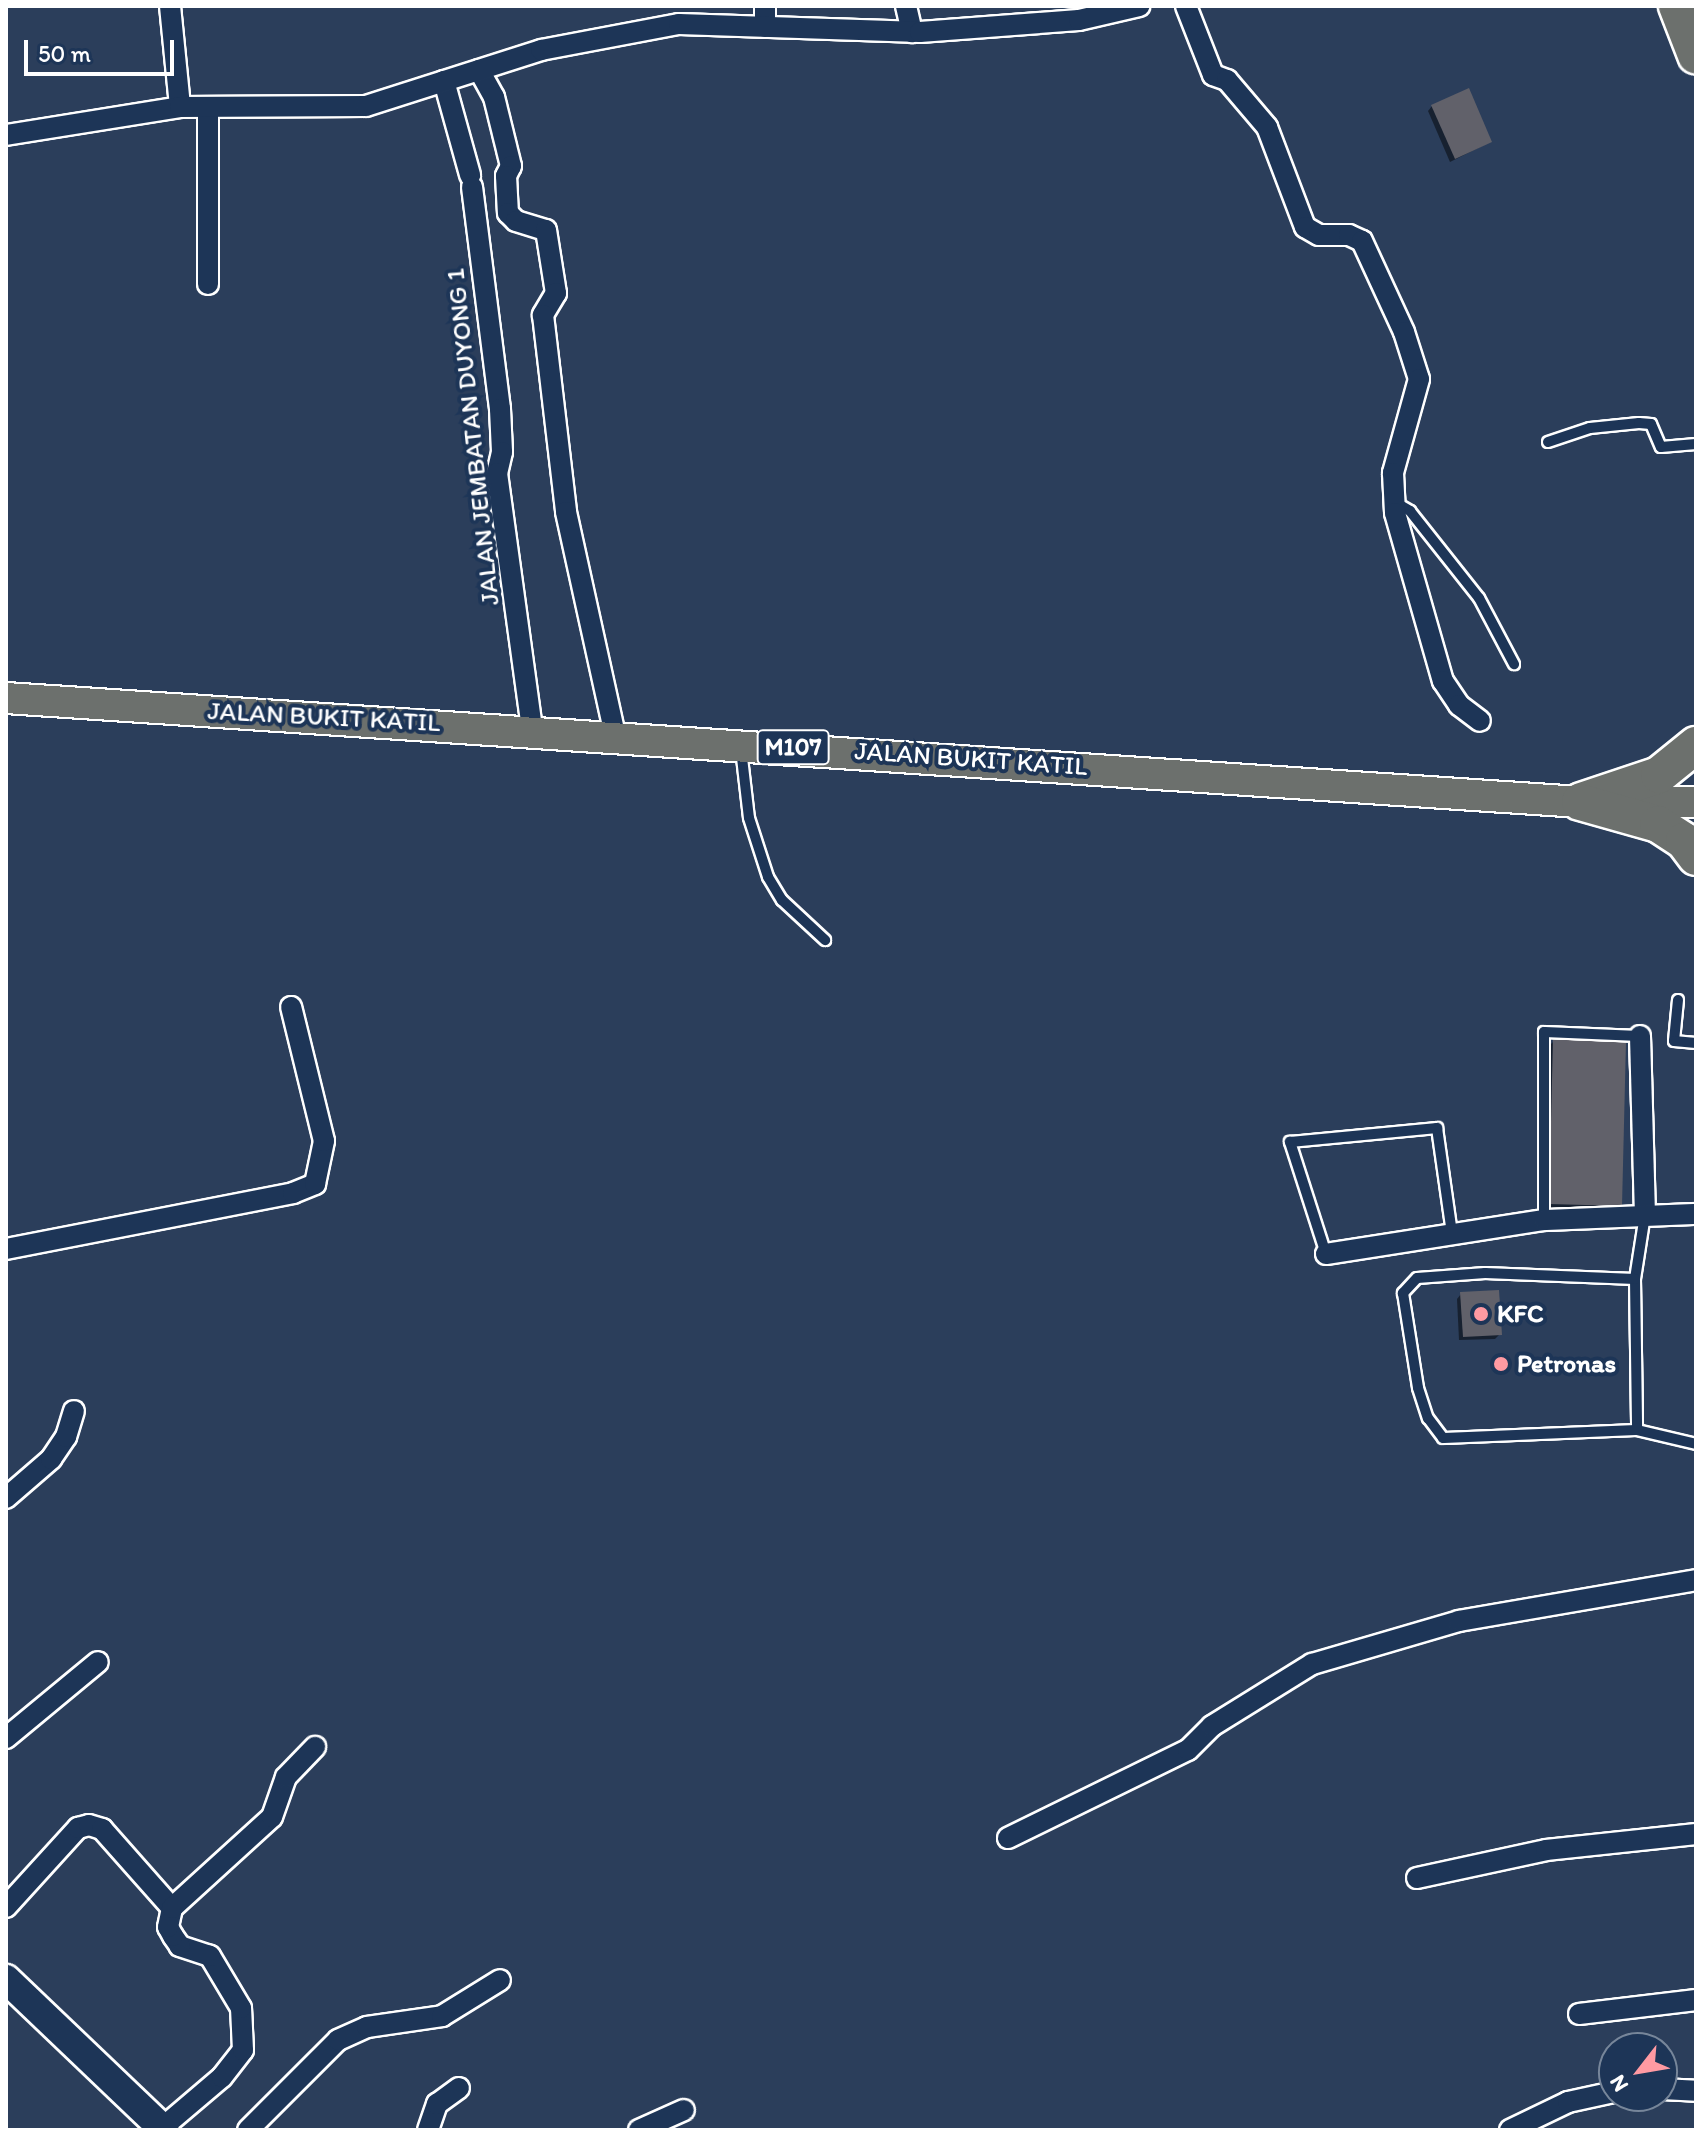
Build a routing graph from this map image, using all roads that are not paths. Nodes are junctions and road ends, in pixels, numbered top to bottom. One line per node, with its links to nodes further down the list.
1 (170, 6): 12 (street)
2 (765, 6): 7 (street)
3 (906, 6): 8 (street)
4 (1139, 6): 8 (street)
5 (1186, 6): 18 (street)
6 (1677, 6): 9 (highway)
7 (765, 27): 8 (street); 10 (street)
8 (912, 32)
9 (1696, 55)
10 (479, 70): 11 (street); 23 (street)
11 (444, 81): 13 (street); 22 (street, JALAN JEMBATAN DUYONG 1)
12 (180, 107): 13 (street); 14 (street)
13 (208, 108): 15 (street)
14 (6, 135)
15 (208, 284)
16 (1548, 442): 17 (lane)
17 (1696, 444)
18 (1393, 501): 19 (lane); 21 (street)
19 (1514, 664)
20 (6, 698): 22 (main road, JALAN BUKIT KATIL / M107)
21 (1480, 721)
22 (532, 729): 23 (main road, JALAN BUKIT KATIL / M107)
23 (615, 735): 24 (main road, JALAN BUKIT KATIL / M107)
24 (740, 743): 26 (main road, JALAN BUKIT KATIL / M107); 29 (lane)
25 (1696, 745): 26 (highway)
26 (1580, 802): 27 (main road, JALAN BUKIT KATIL / M107); 28 (highway)
27 (1696, 802)
28 (1696, 857)
29 (825, 940)
30 (1678, 1000): 33 (lane)
31 (291, 1007): 38 (street)
32 (1640, 1036): 35 (street); 36 (lane)
33 (1696, 1043)
34 (1696, 1214): 35 (street)
35 (1645, 1215): 36 (street); 40 (lane)
36 (1544, 1220): 37 (street)
37 (1452, 1233): 39 (street); 39 (lane)
38 (6, 1249)
39 (1326, 1254)
40 (1635, 1279): 42 (lane); 42 (lane)
41 (74, 1411): 44 (street)
42 (1637, 1430): 43 (lane)
43 (1696, 1444)
44 (6, 1498)
45 (1696, 1580): 50 (street)
46 (98, 1662): 47 (street)
47 (6, 1738)
48 (315, 1747): 53 (street)
49 (1696, 1834): 51 (street)
50 (1008, 1838)
51 (1417, 1878)
52 (6, 1907): 53 (street)
53 (172, 1908): 61 (street)
54 (500, 1980): 62 (street)
55 (9, 1988): 61 (street)
56 (1696, 2000): 57 (street)
57 (1579, 2014)
58 (459, 2088): 63 (street)
59 (1598, 2095): 65 (street)
60 (684, 2110): 64 (street)
61 (163, 2129)
62 (248, 2130)
63 (428, 2130)
64 (639, 2130)
65 (1510, 2130)

